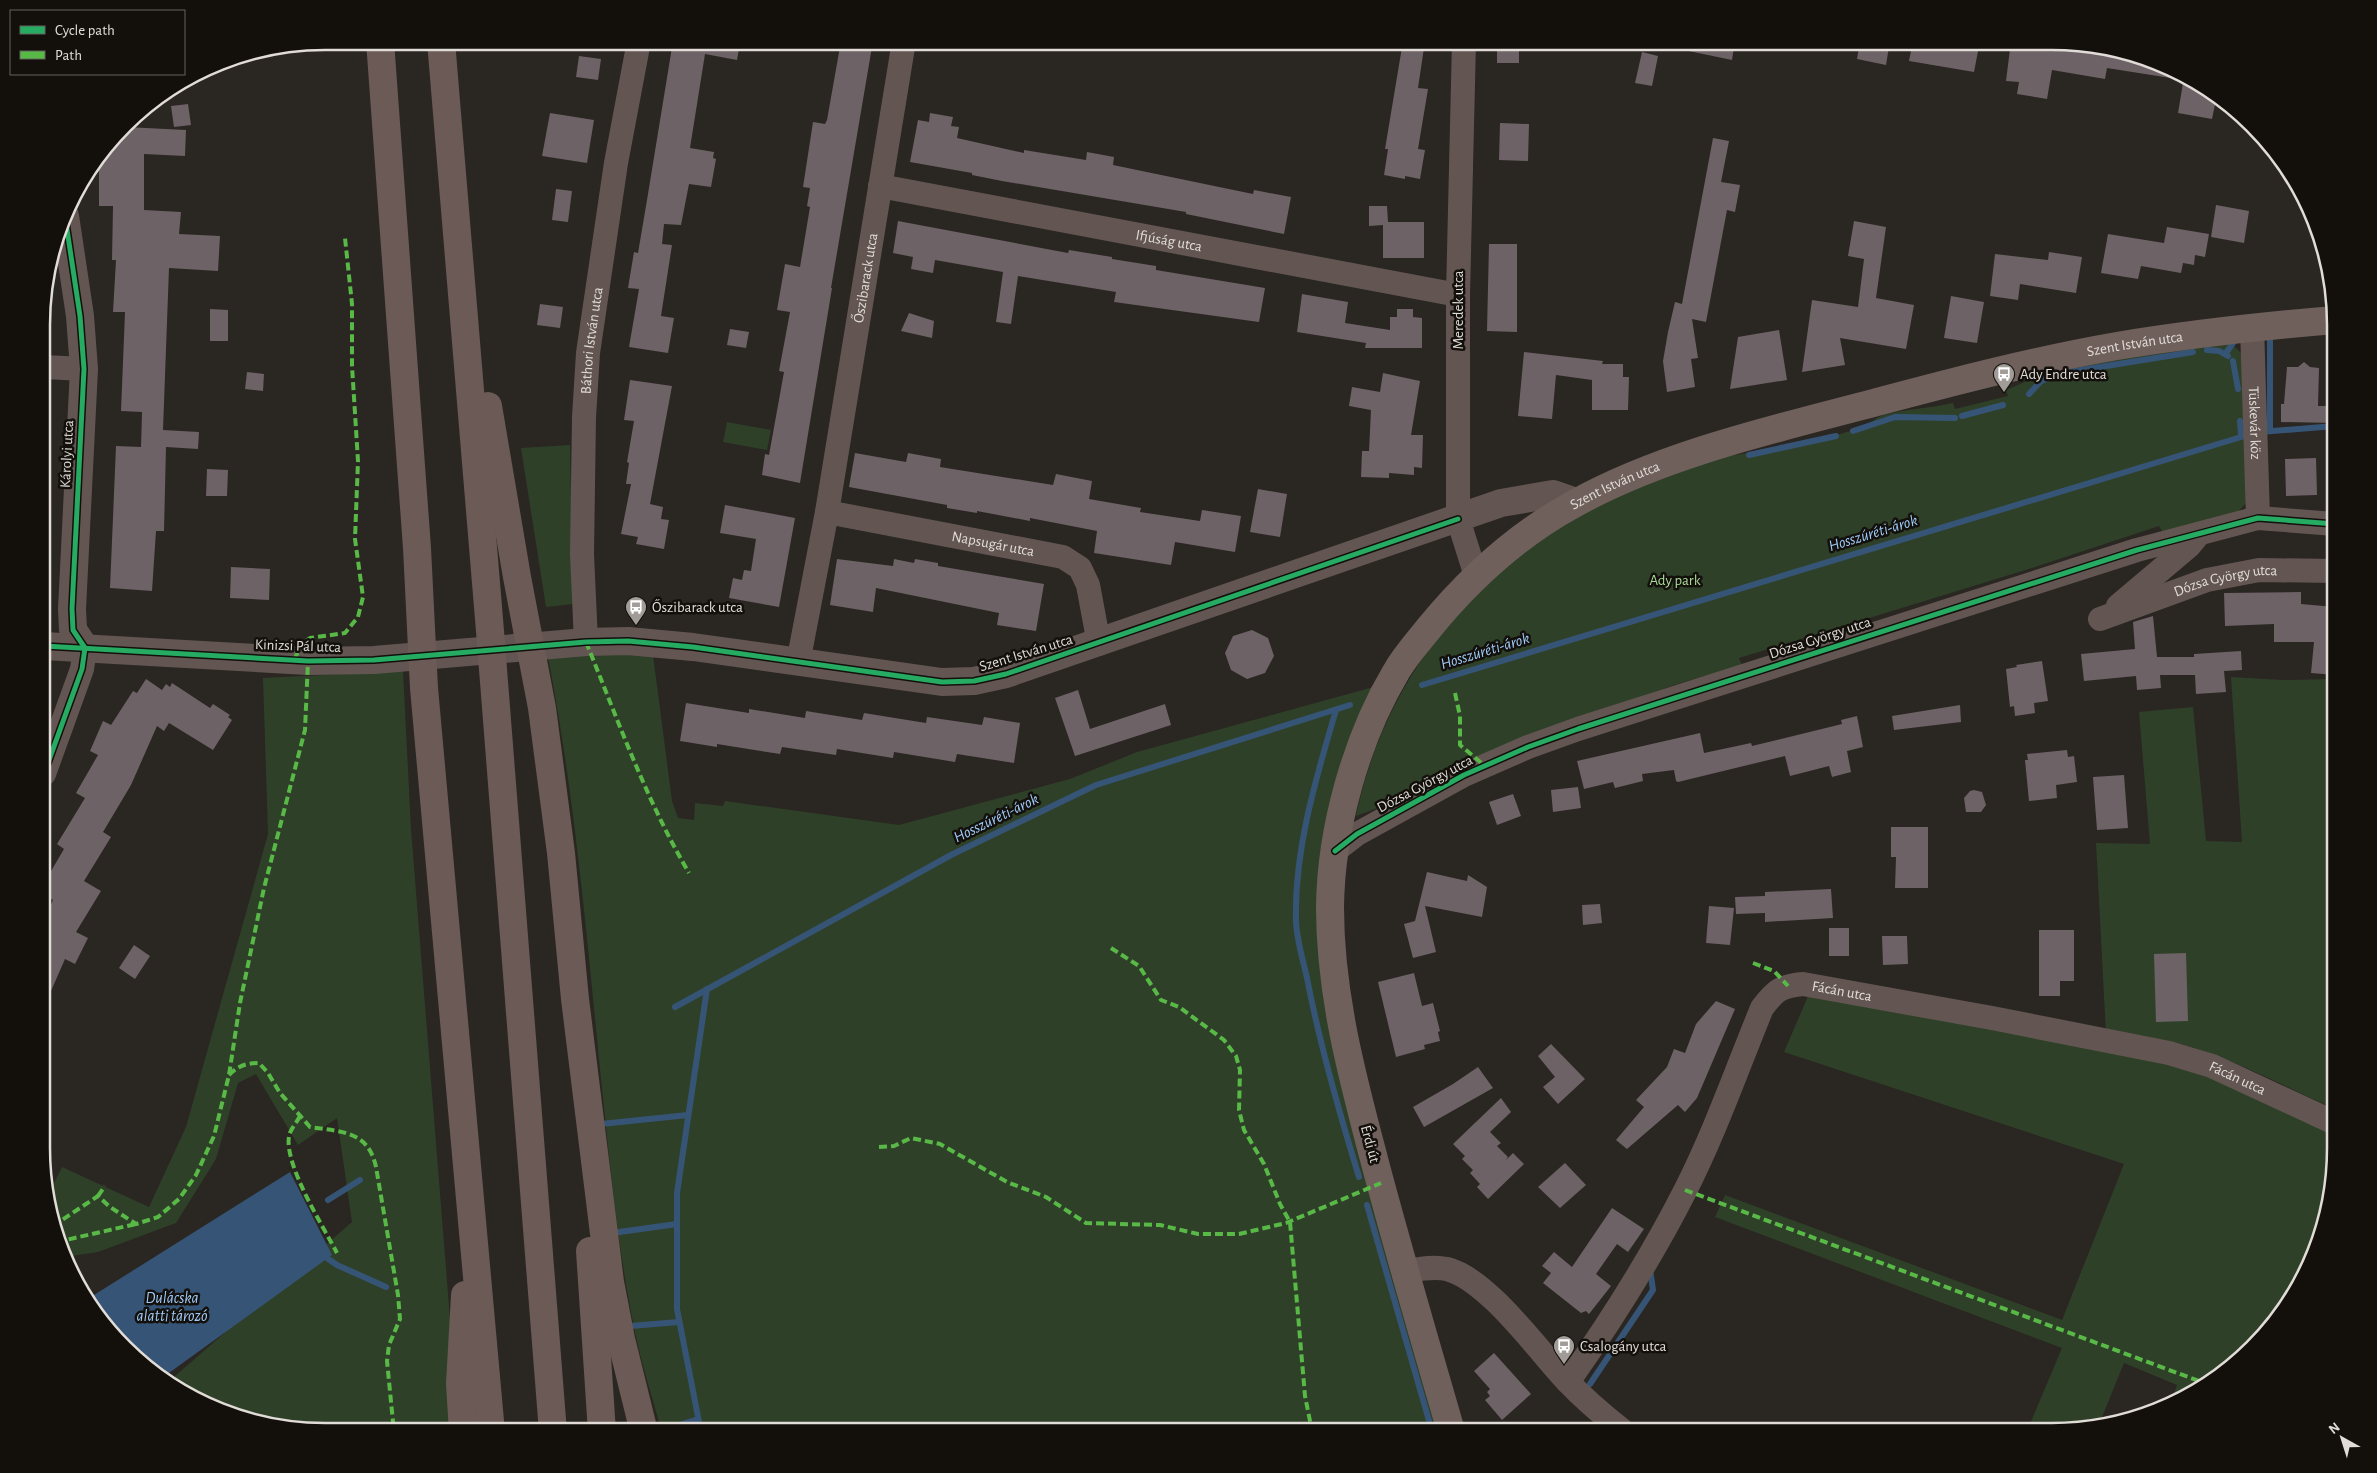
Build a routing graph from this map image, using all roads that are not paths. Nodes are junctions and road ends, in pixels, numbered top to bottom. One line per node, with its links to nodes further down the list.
1 (381, 50): 32 (highway)
2 (442, 50): 30 (highway)
3 (442, 50): 37 (highway)
4 (637, 50): 22 (street, Báthori István utca)
5 (903, 50): 7 (street, Őszibarack utca)
6 (1464, 50): 9 (street, Meredek utca)
7 (880, 186): 9 (street, Ifjúság utca); 15 (street, Őszibarack utca)
8 (68, 229): 13 (street, Károlyi utca)
9 (1458, 296): 17 (street, Meredek utca)
10 (2327, 321): 11 (main road, Szent István utca)
11 (2252, 327): 14 (main road, Szent István utca); 16 (street, Tüskevár köz)
12 (50, 367): 13 (street)
13 (84, 369): 26 (street, Károlyi utca)
14 (1576, 502): 17 (street, Szent István utca); 21 (main road, Érdi út)
15 (827, 512): 23 (street, Napsugár utca); 27 (street, Őszibarack utca)
16 (2258, 518): 18 (street, Dózsa György utca); 19 (street, Dózsa György utca)
17 (1458, 519): 21 (street, Meredek utca); 23 (street, Szent István utca)
18 (2327, 523)
19 (2201, 532): 20 (street, Dózsa György utca); 29 (street, Dózsa György utca)
20 (2327, 571)
21 (1476, 576): 29 (main road, Érdi út)
22 (586, 642): 25 (street, Szent István utca); 27 (street, Szent István utca)
23 (1099, 644): 27 (street, Szent István utca)
24 (50, 646): 26 (street, Kinizsi Pál utca)
25 (551, 646): 26 (street, Kinizsi Pál utca)
26 (85, 648): 28 (street)
27 (798, 662)
28 (50, 757)
29 (1335, 851): 33 (main road, Érdi út)
30 (575, 999): 38 (highway); 39 (highway)
31 (2327, 1119): 34 (street, Fácán utca)
32 (472, 1224): 35 (highway); 36 (highway)
33 (1405, 1271): 34 (street); 40 (main road, Érdi út)
34 (1568, 1382): 41 (street)
35 (462, 1423)
36 (490, 1423)
37 (552, 1423)
38 (601, 1423)
39 (642, 1423)
40 (1449, 1423)
41 (1614, 1423)

